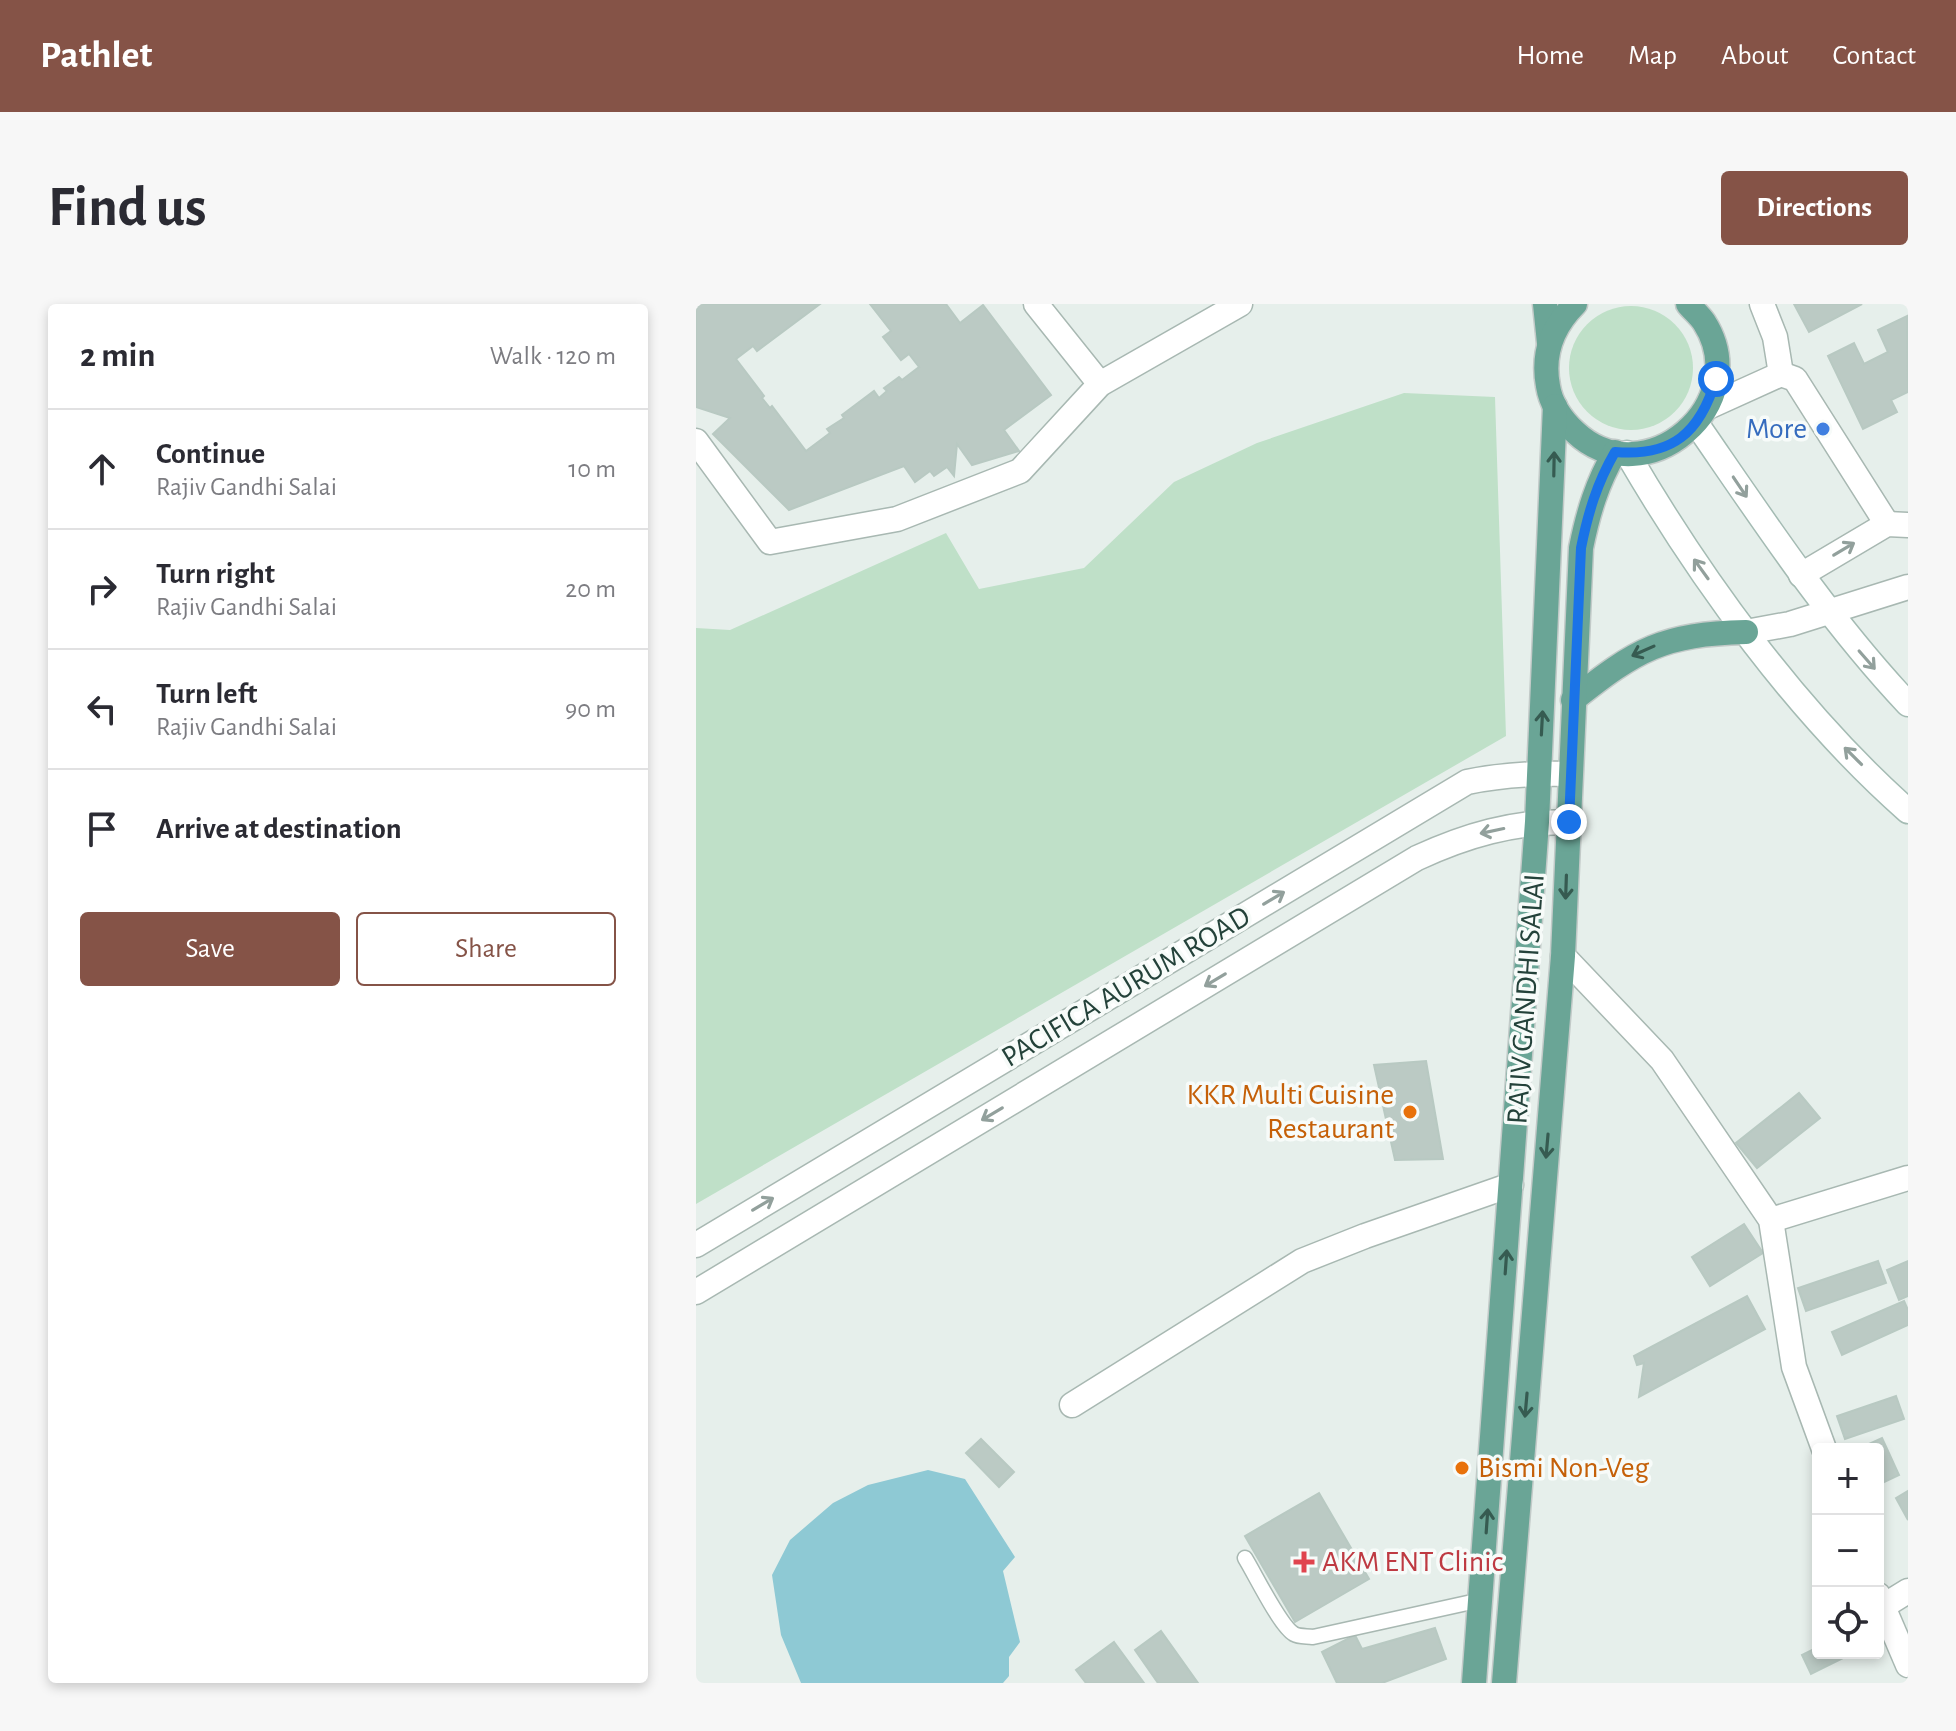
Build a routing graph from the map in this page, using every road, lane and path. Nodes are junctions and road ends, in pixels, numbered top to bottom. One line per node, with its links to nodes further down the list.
1 (1036, 304): 9 (street)
2 (1240, 304): 9 (street)
3 (1545, 304): 7 (main road)
4 (1575, 304): 7 (main road)
5 (1688, 304): 11 (main road)
6 (1762, 304): 8 (street)
7 (1549, 343): 10 (main road)
8 (1781, 374): 11 (street); 14 (street)
9 (1100, 384): 12 (street)
10 (1555, 406): 13 (main road); 21 (main road, RAJIV GANDHI SALAI, one-way to 10)
11 (1702, 415): 13 (main road); 15 (street, one-way to 15)
12 (696, 441)
13 (1621, 452): 18 (street, one-way to 13); 19 (main road, RAJIV GANDHI SALAI)
14 (1898, 524): 15 (street, one-way to 14)
15 (1801, 575): 17 (street)
16 (1908, 587): 17 (street)
17 (1829, 613): 18 (street); 20 (street, one-way to 20)
18 (1746, 632): 19 (main road, one-way to 19); 23 (street, one-way to 18)
19 (1573, 700): 22 (main road, RAJIV GANDHI SALAI)
20 (1908, 704)
21 (1539, 773): 22 (street, PACIFICA AURUM ROAD); 24 (main road, RAJIV GANDHI SALAI); 30 (street, PACIFICA AURUM ROAD, one-way to 21)
22 (1570, 774): 25 (main road, RAJIV GANDHI SALAI)
23 (1908, 811)
24 (1537, 822): 25 (street, PACIFICA AURUM ROAD); 28 (main road, RAJIV GANDHI SALAI); 31 (street, PACIFICA AURUM ROAD, one-way to 31)
25 (1569, 822): 26 (main road, RAJIV GANDHI SALAI, one-way to 26)
26 (1563, 956): 29 (street); 41 (main road, RAJIV GANDHI SALAI, one-way to 41)
27 (1908, 1178): 29 (street)
28 (1511, 1185): 32 (street); 36 (main road, RAJIV GANDHI SALAI, one-way to 28)
29 (1771, 1220): 33 (street)
30 (696, 1245)
31 (696, 1292)
32 (1072, 1405)
33 (1822, 1443)
34 (1245, 1558): 36 (lane)
35 (1908, 1591): 37 (street)
36 (1481, 1600): 40 (main road, RAJIV GANDHI SALAI)
37 (1884, 1600)
38 (1884, 1610): 39 (street)
39 (1908, 1665)
40 (1474, 1683)
41 (1504, 1683)

